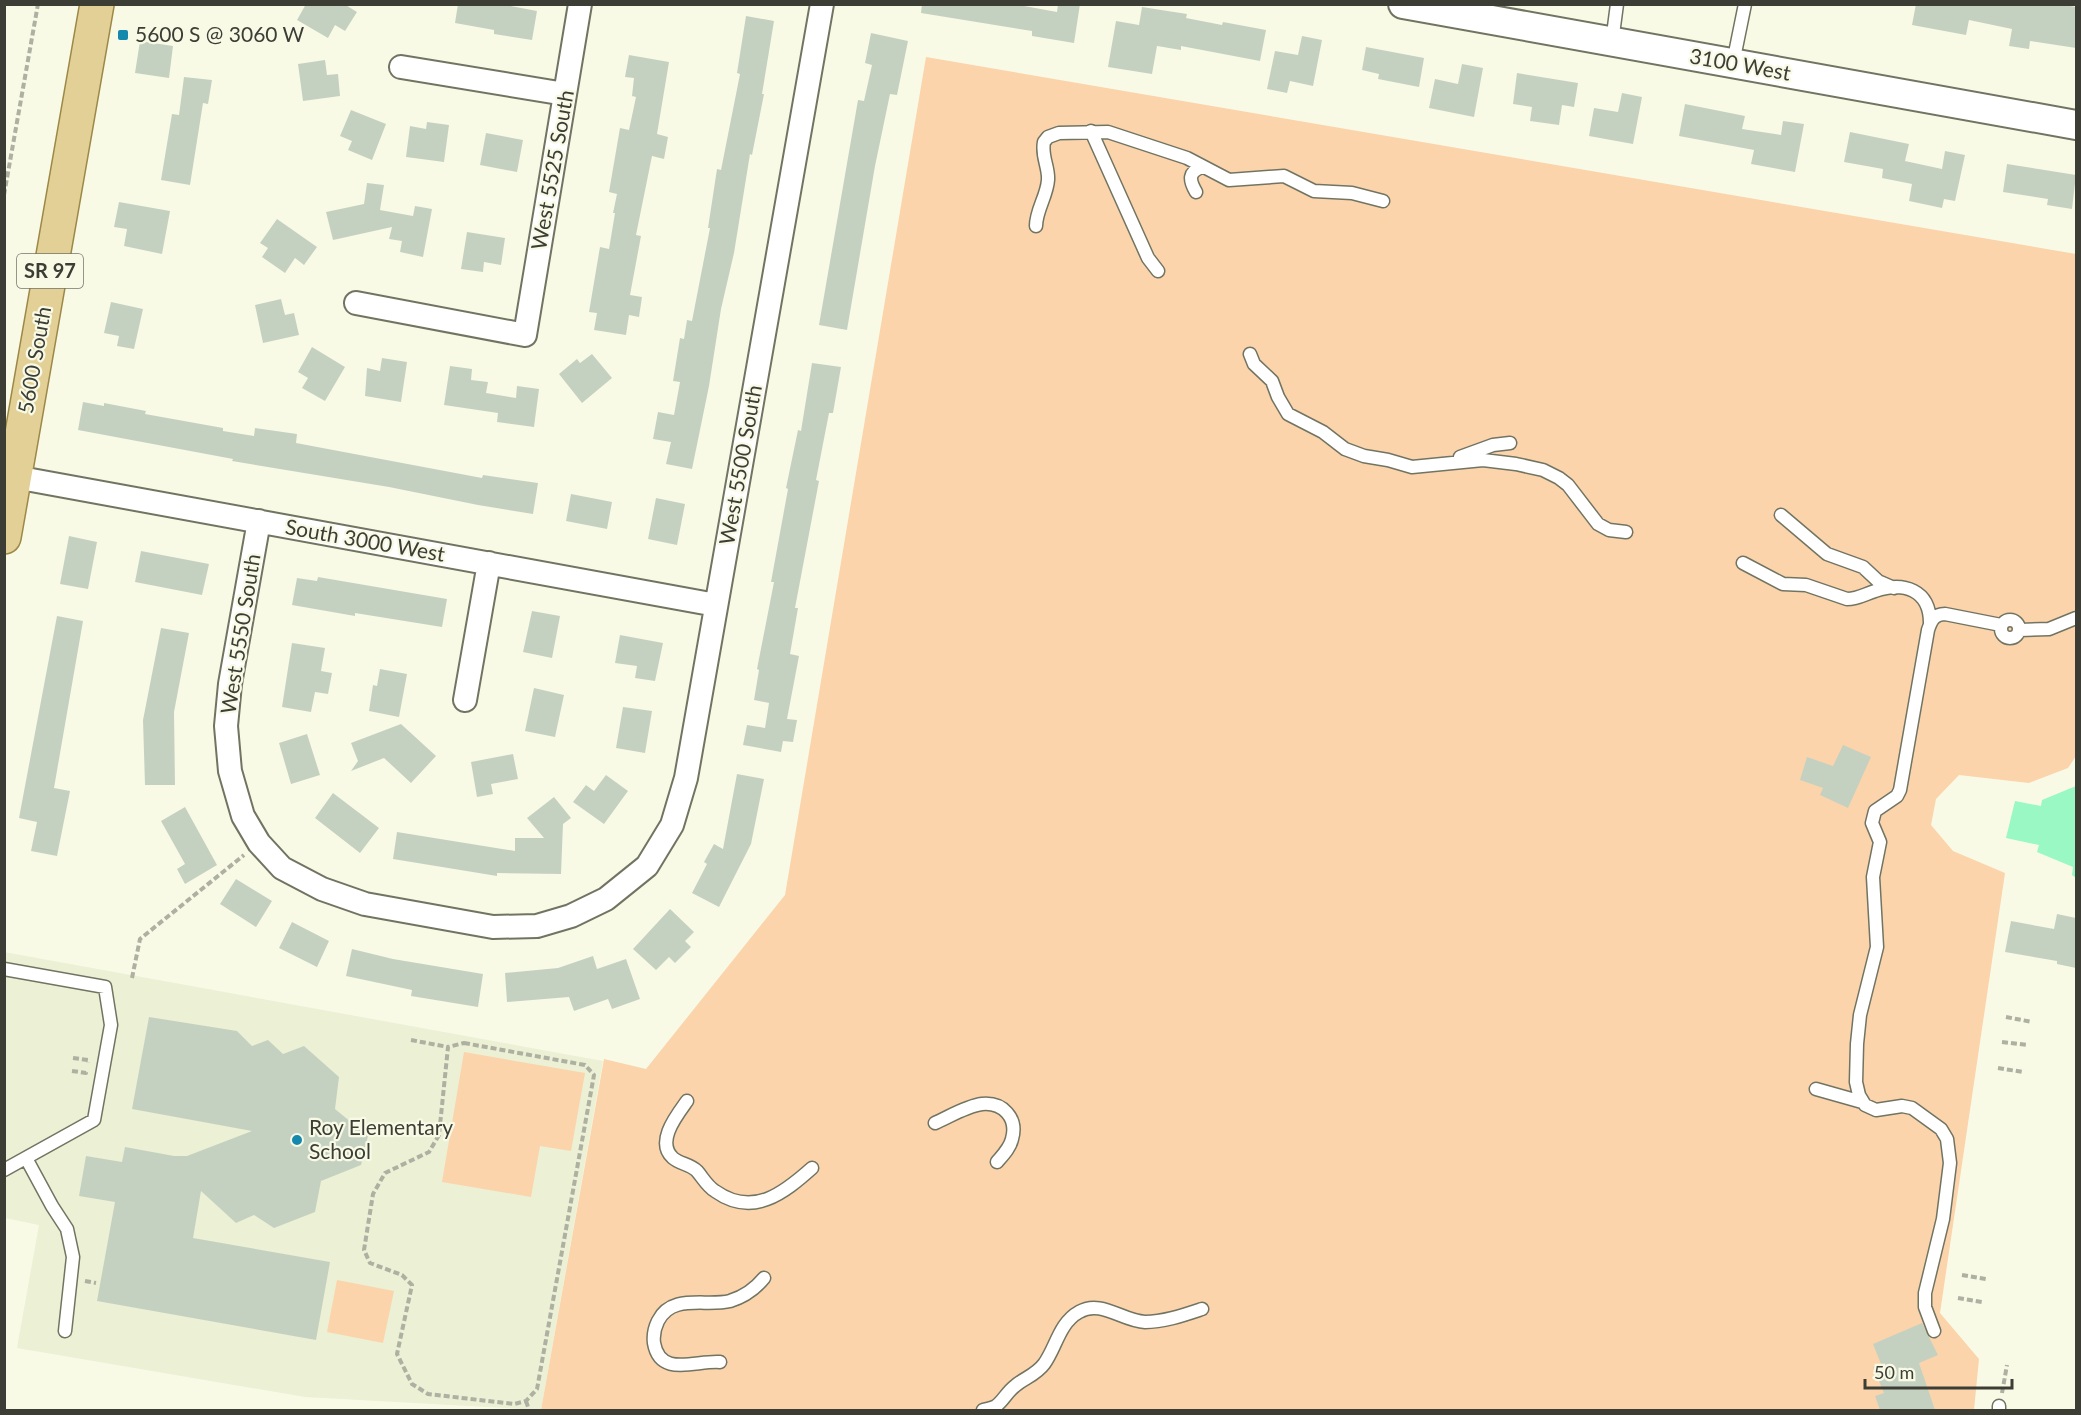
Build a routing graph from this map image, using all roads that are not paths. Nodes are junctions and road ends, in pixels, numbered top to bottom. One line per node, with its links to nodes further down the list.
1 (97, 4): 24 (main road, 5600 South / SR 97)
2 (580, 4): 10 (street, West 5525 South)
3 (822, 4): 33 (street, West 5500 South)
4 (1403, 4): 7 (street, 3100 West)
5 (1617, 4): 7 (lane)
6 (1745, 4): 8 (lane)
7 (1612, 42): 8 (street, 3100 West)
8 (1733, 63): 11 (street, 3100 West)
9 (401, 68): 10 (street)
10 (565, 94): 18 (street, West 5525 South)
11 (2076, 125)
12 (1090, 131): 13 (lane); 16 (lane); 17 (lane)
13 (1202, 166): 14 (lane); 15 (lane)
14 (1196, 192)
15 (1383, 201)
16 (1036, 226)
17 (1158, 271)
18 (356, 303)
19 (1250, 354): 23 (lane)
20 (1510, 443): 21 (lane)
21 (1490, 446): 22 (lane); 23 (lane)
22 (1492, 460): 23 (lane); 27 (lane)
23 (1447, 462)
24 (10, 476): 26 (street, South 3000 West); 28 (main road, 5600 South / SR 97)
25 (1781, 515): 31 (lane)
26 (259, 521): 29 (street, South 3000 West); 38 (street, West 5550 South)
27 (1626, 532)
28 (4, 537)
29 (489, 563): 33 (street, South 3000 West); 37 (street)
30 (1743, 563): 31 (lane)
31 (1877, 586): 32 (lane)
32 (1927, 604): 34 (lane); 36 (lane)
33 (716, 605): 38 (street, West 5500 South)
34 (1945, 614): 35 (lane); 36 (lane)
35 (2076, 618)
36 (1930, 623): 42 (lane)
37 (465, 700)
38 (606, 899)
39 (4, 969): 44 (lane)
40 (1816, 1089): 42 (lane)
41 (687, 1101): 46 (lane)
42 (1862, 1101): 51 (lane)
43 (934, 1123): 45 (lane)
44 (26, 1158): 47 (lane); 50 (lane)
45 (997, 1162)
46 (812, 1168)
47 (4, 1170)
48 (764, 1278): 52 (lane)
49 (1202, 1309): 53 (lane)
50 (65, 1331)
51 (1934, 1331)
52 (720, 1362)
53 (983, 1410)

